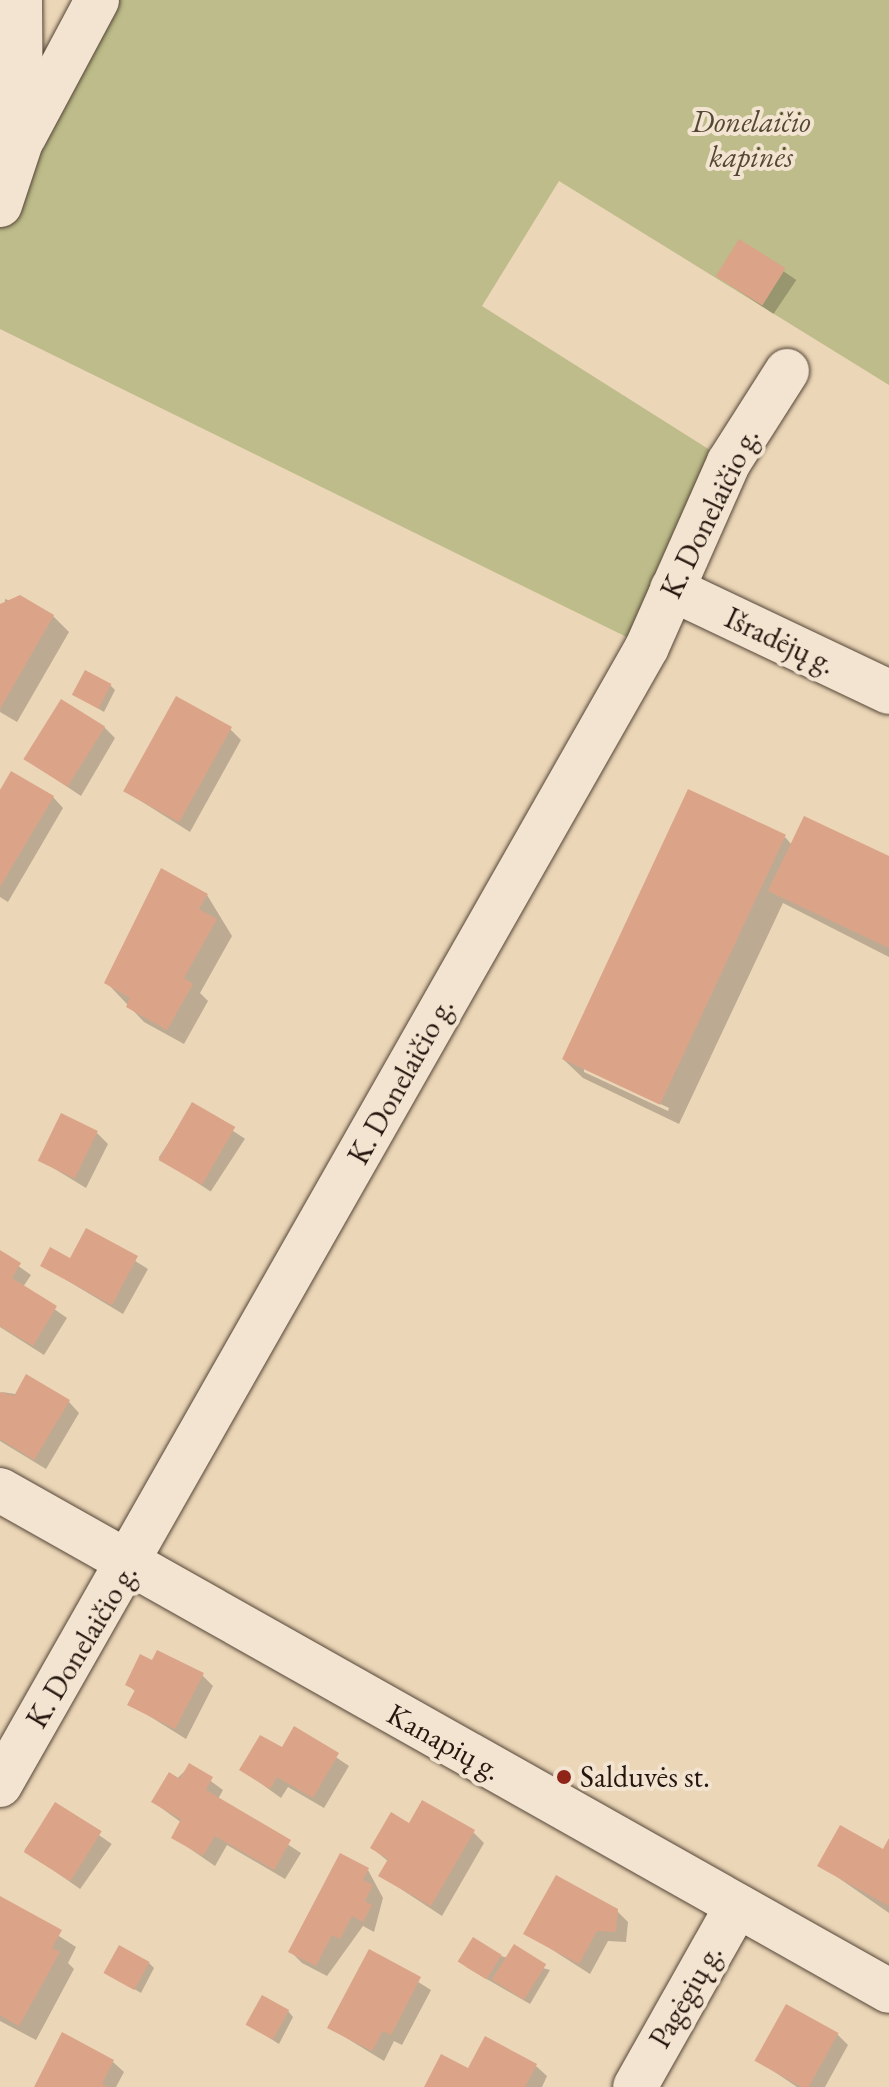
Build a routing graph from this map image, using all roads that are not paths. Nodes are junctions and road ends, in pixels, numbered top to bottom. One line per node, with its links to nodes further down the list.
1 (20, 0): 3 (street)
2 (97, 0): 3 (street)
3 (21, 142): 4 (street)
4 (0, 205)
5 (787, 371): 6 (street, K. Donelaičio g.)
6 (672, 589): 7 (street, Išradėjų g.); 9 (street, K. Donelaičio g.)
7 (889, 692)
8 (0, 1490): 9 (street, Kanapių g.)
9 (129, 1568): 10 (street, K. Donelaičio g.); 11 (street, Kanapių g.)
10 (0, 1785)
11 (737, 1906): 12 (street, Kanapių g.); 13 (street, Pagėgių g.)
12 (889, 1991)
13 (635, 2087)

